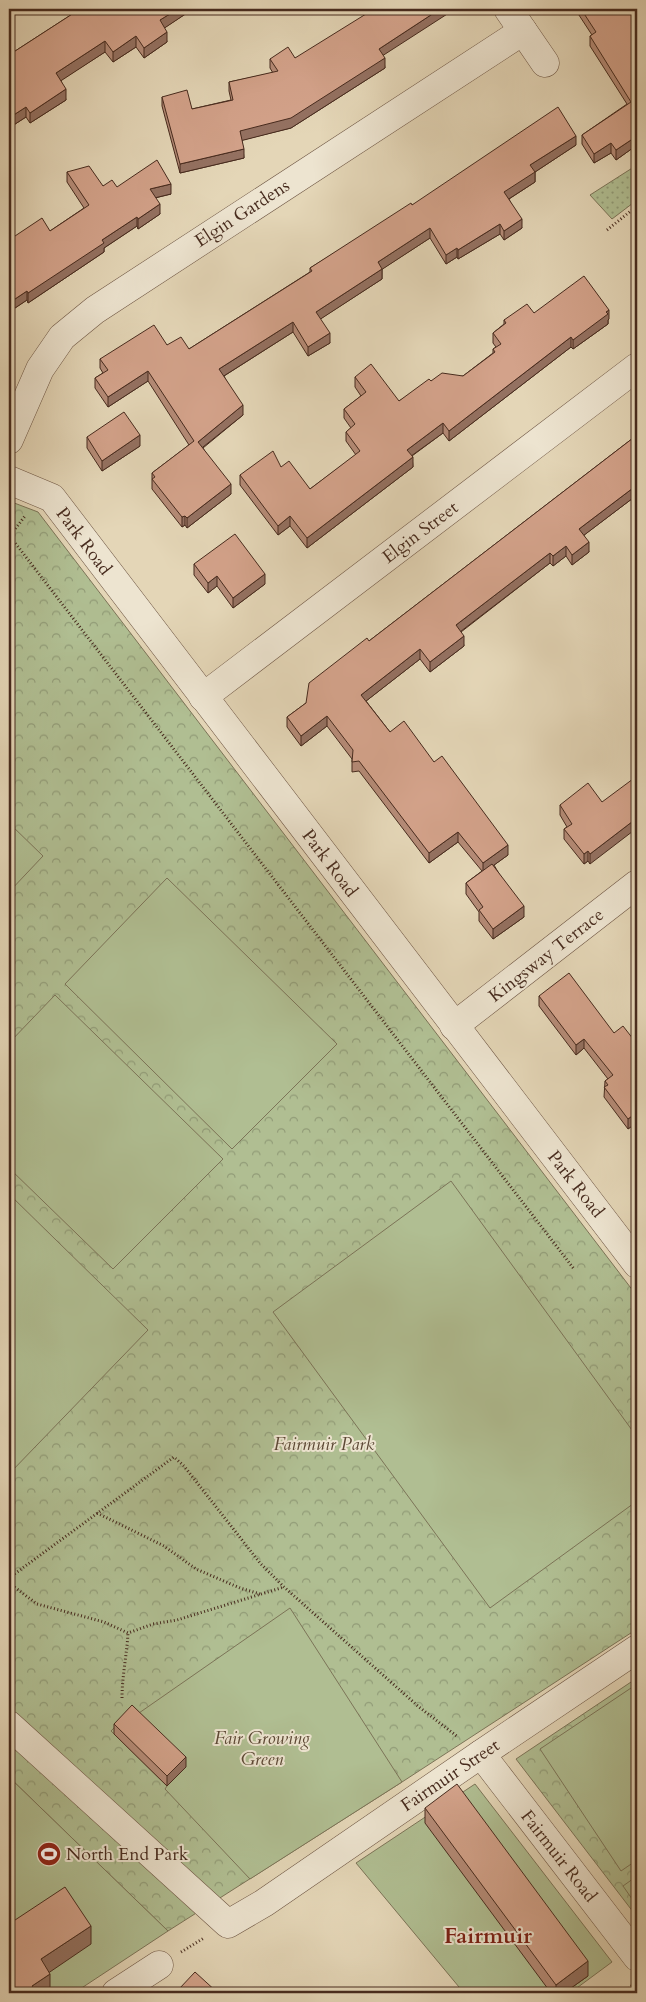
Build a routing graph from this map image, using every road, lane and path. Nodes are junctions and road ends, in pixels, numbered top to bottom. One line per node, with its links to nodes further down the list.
1 (516, 20): 2 (street, Elgin Gardens); 6 (street, Elgin Gardens)
2 (544, 62)
3 (637, 206): 4 (path)
4 (607, 230)
5 (637, 367): 9 (street, Elgin Street)
6 (9, 440)
7 (9, 480): 9 (street, Park Road)
8 (9, 535): 13 (path)
9 (203, 697): 11 (street, Park Road)
10 (637, 884): 11 (street, Kingsway Terrace)
11 (454, 1026): 12 (street, Park Road)
12 (637, 1264)
13 (574, 1269)
14 (97, 1513): 15 (path); 17 (path); 18 (path)
15 (9, 1578)
16 (9, 1583): 19 (path)
17 (284, 1587): 18 (path); 23 (path)
18 (261, 1594): 19 (path)
19 (128, 1633): 21 (path)
20 (637, 1649): 23 (street, Fairmuir Street)
21 (122, 1698)
22 (9, 1725): 24 (street)
23 (481, 1754): 24 (street, Fairmuir Street); 25 (street, Fairmuir Road)
24 (228, 1924): 26 (path)
25 (637, 1957)
26 (159, 1965): 28 (street)
27 (637, 1981): 29 (path)
28 (116, 1993)
29 (623, 1993)

